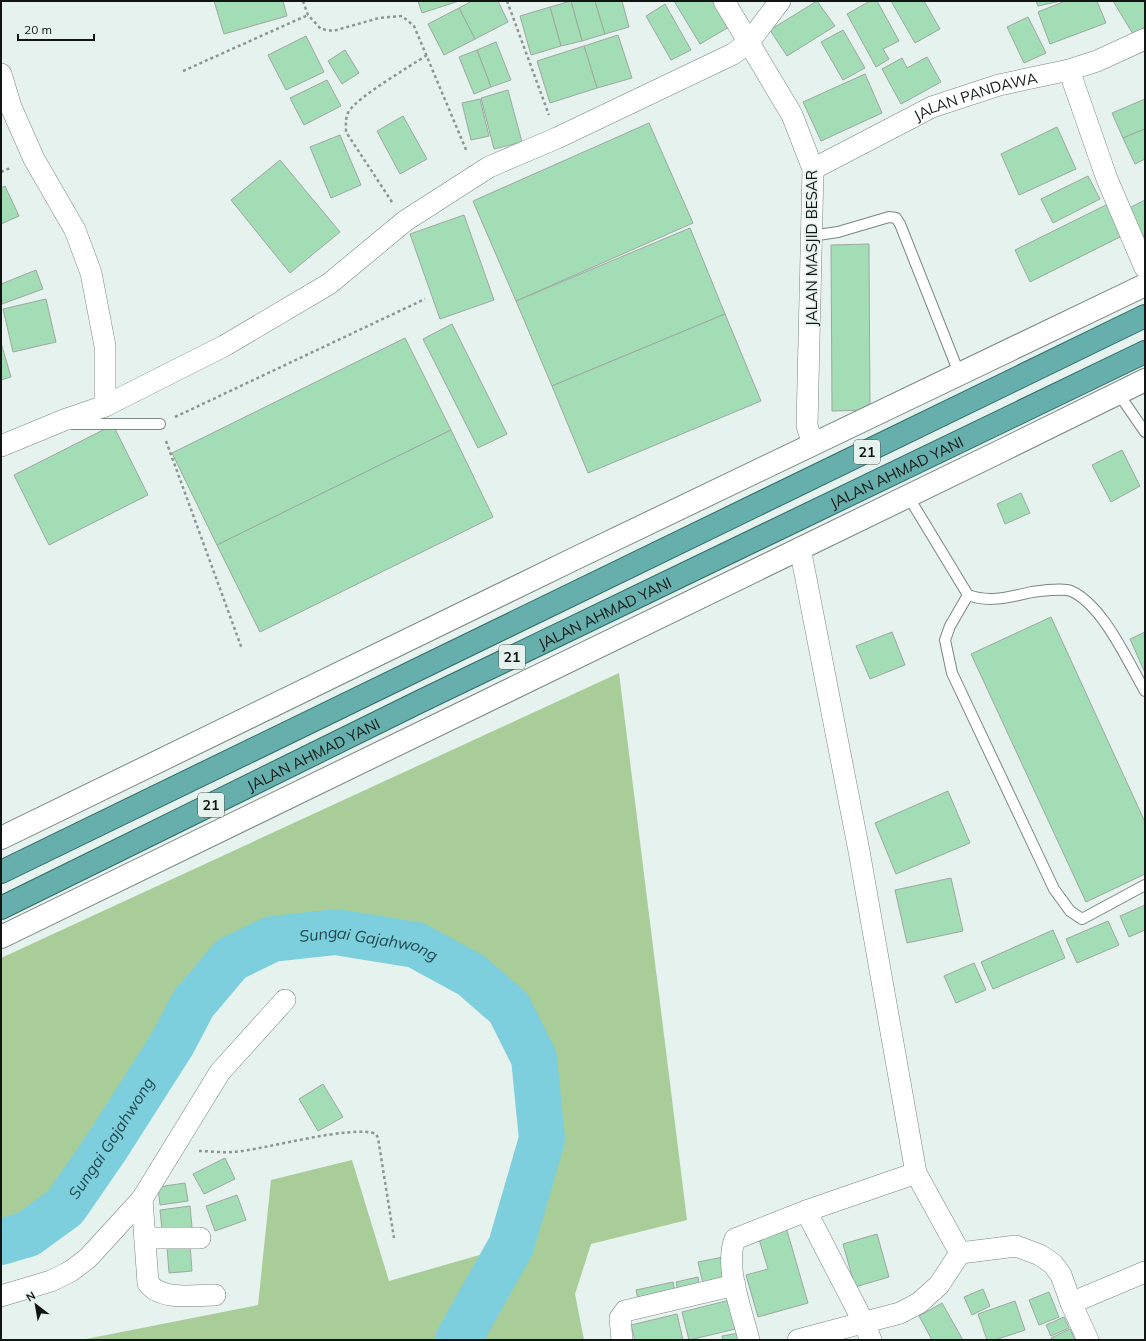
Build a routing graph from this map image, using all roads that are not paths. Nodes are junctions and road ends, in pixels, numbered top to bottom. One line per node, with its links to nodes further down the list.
1 (724, 1): 4 (street, JALAN MASJID BESAR)
2 (780, 1): 4 (street)
3 (1145, 39): 5 (street, JALAN PANDAWA)
4 (749, 42): 7 (street, JALAN MASJID BESAR); 16 (street)
5 (1069, 70): 7 (street, JALAN PANDAWA); 9 (street)
6 (1, 74): 16 (street)
7 (813, 169): 8 (street, JALAN MASJID BESAR)
8 (811, 236): 13 (lane); 20 (street, JALAN MASJID BESAR)
9 (1145, 268)
10 (1145, 285): 13 (street)
11 (1145, 316): 27 (highway, JALAN AHMAD YANI / 21)
12 (1145, 352): 29 (highway, JALAN AHMAD YANI / 21)
13 (959, 373): 20 (street)
14 (1145, 380): 15 (street)
15 (1118, 393): 19 (lane); 22 (street)
16 (104, 406): 17 (street)
17 (55, 424): 18 (lane); 21 (street)
18 (160, 424)
19 (1145, 432)
20 (813, 444): 26 (street)
21 (1, 446)
22 (908, 496): 23 (street); 24 (lane)
23 (800, 548): 30 (street); 32 (street)
24 (968, 595): 25 (lane); 28 (lane)
25 (1145, 691)
26 (1, 838)
27 (1, 872)
28 (1145, 885)
29 (1, 908)
30 (1, 937)
31 (285, 1000): 33 (street)
32 (916, 1172): 34 (street); 37 (street)
33 (142, 1199): 35 (street); 41 (street)
34 (806, 1211): 39 (street); 43 (street)
35 (145, 1238): 36 (street); 40 (street)
36 (200, 1238)
37 (960, 1253): 42 (street); 43 (street)
38 (1145, 1272): 42 (street)
39 (735, 1285): 44 (street); 45 (street)
40 (215, 1295)
41 (1, 1296)
42 (1071, 1303): 47 (street)
43 (868, 1331): 46 (street)
44 (622, 1340)
45 (749, 1340)
46 (798, 1340)
47 (1088, 1340)

